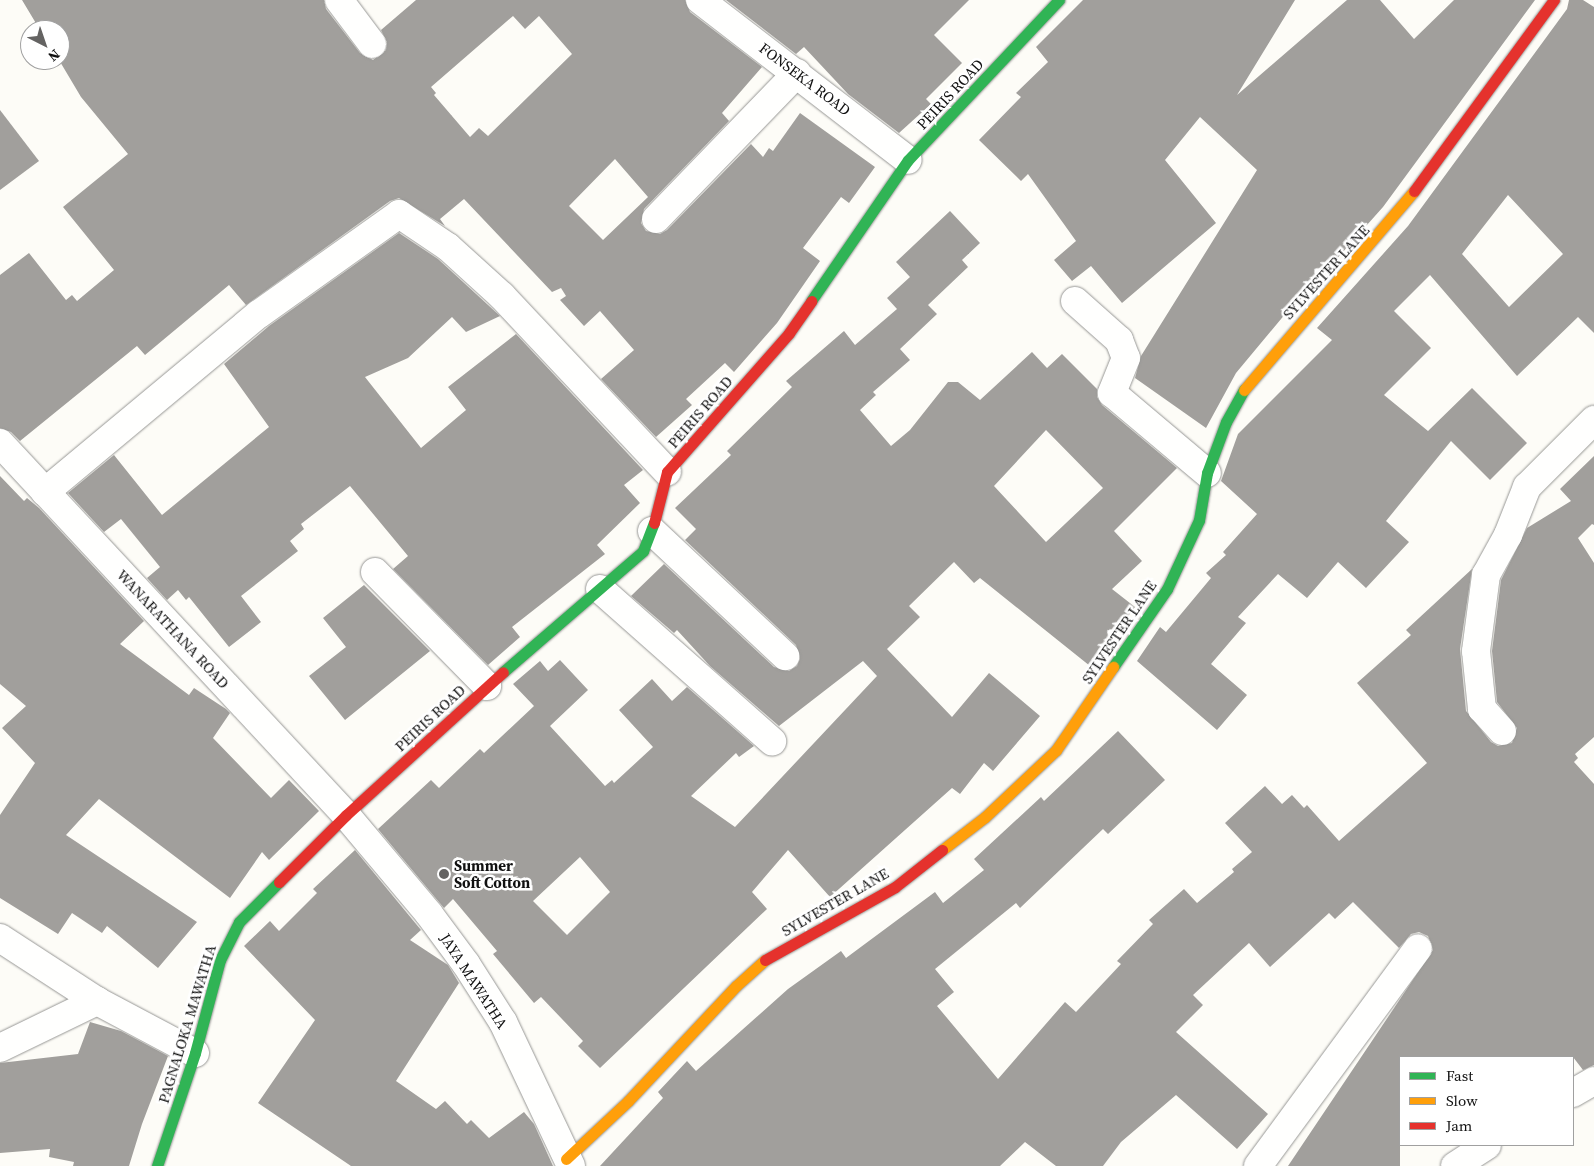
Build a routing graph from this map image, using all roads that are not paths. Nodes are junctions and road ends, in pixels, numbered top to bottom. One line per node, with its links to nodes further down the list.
1 (339, 0): 5 (street)
2 (700, 0): 6 (street, FONSEKA ROAD)
3 (1059, 0): 7 (street, PEIRIS ROAD)
4 (1554, 0): 13 (street, SYLVESTER LANE)
5 (372, 44)
6 (797, 73): 7 (street, FONSEKA ROAD); 8 (street)
7 (908, 160): 12 (street, PEIRIS ROAD)
8 (656, 219)
9 (1075, 300): 13 (street)
10 (1594, 420): 20 (street)
11 (0, 443): 14 (street, WANARATHANA ROAD)
12 (667, 472): 14 (street); 15 (street, PEIRIS ROAD)
13 (1207, 473): 31 (street, SYLVESTER LANE)
14 (45, 492): 22 (street, WANARATHANA ROAD)
15 (652, 531): 17 (street, PEIRIS ROAD); 18 (street)
16 (375, 572): 19 (street)
17 (600, 589): 19 (street, PEIRIS ROAD); 21 (street)
18 (785, 656)
19 (487, 686): 22 (street, PEIRIS ROAD)
20 (1502, 731)
21 (772, 741)
22 (346, 815): 27 (street, PAGNALOKA MAWATHA); 31 (street, JAYA MAWATHA)
23 (0, 938): 25 (street)
24 (1418, 948): 33 (street)
25 (97, 1001): 26 (street); 27 (street)
26 (0, 1048)
27 (195, 1054): 32 (street, PAGNALOKA MAWATHA)
28 (1594, 1080): 29 (street)
29 (1574, 1092)
30 (1485, 1146): 34 (street)
31 (569, 1162)
32 (157, 1166)
33 (1258, 1166)
34 (1455, 1166)

